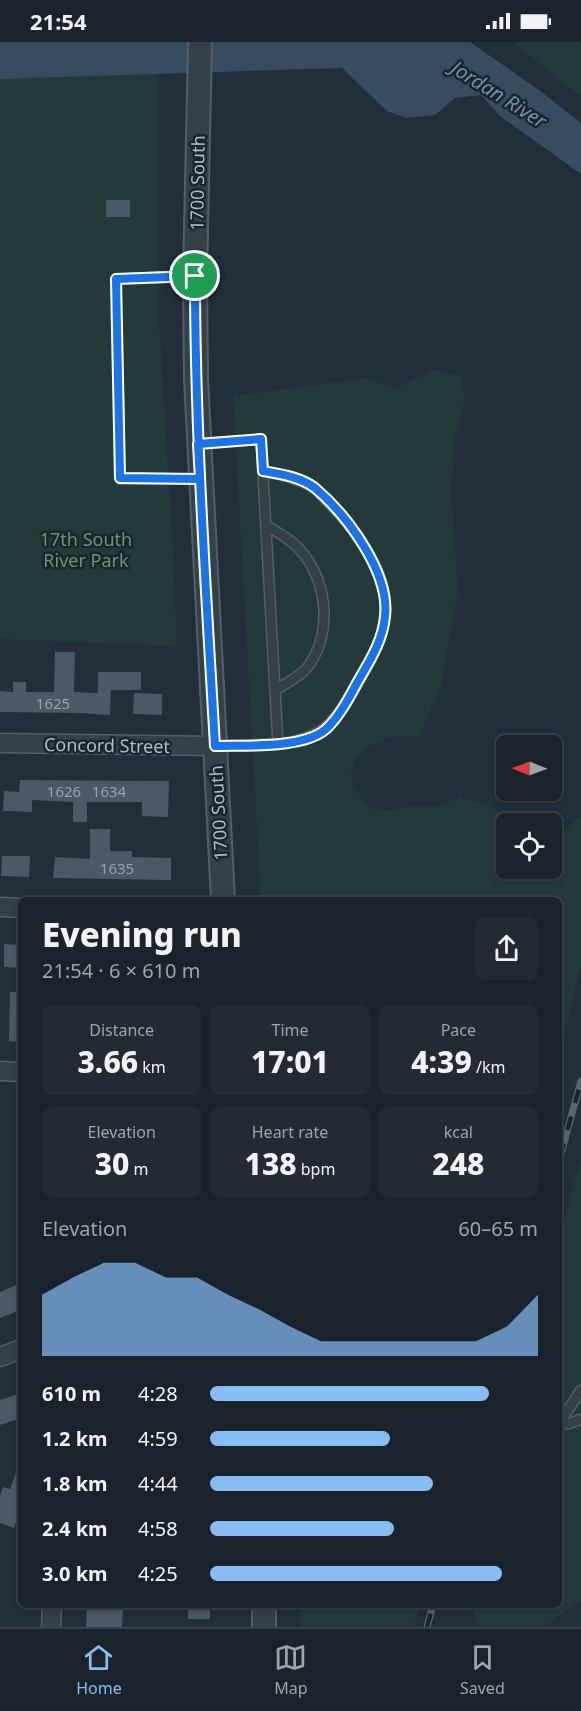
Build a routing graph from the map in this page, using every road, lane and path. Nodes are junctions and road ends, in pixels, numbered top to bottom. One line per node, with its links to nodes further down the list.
1 (200, 42): 2 (street, 1700 South)
2 (195, 276): 3 (street, 1700 South); 5 (lane)
3 (198, 444): 4 (lane); 5 (street, 1700 South)
4 (263, 471): 6 (lane); 9 (lane)
5 (200, 479): 10 (street, 1700 South)
6 (266, 525): 7 (lane); 7 (lane)
7 (275, 690): 9 (lane)
8 (0, 743): 10 (street, Concord Street)
9 (278, 744): 10 (lane)
10 (215, 746): 11 (street, 1700 South)
11 (223, 897)
12 (0, 907): 13 (street)
13 (18, 908)
14 (0, 1071): 15 (street)
15 (18, 1072)
16 (18, 1350): 17 (street)
17 (0, 1357)
18 (581, 1390): 19 (lane)
19 (581, 1419)
20 (52, 1608): 22 (street)
21 (264, 1608): 23 (street)
22 (51, 1627)
23 (264, 1627)

